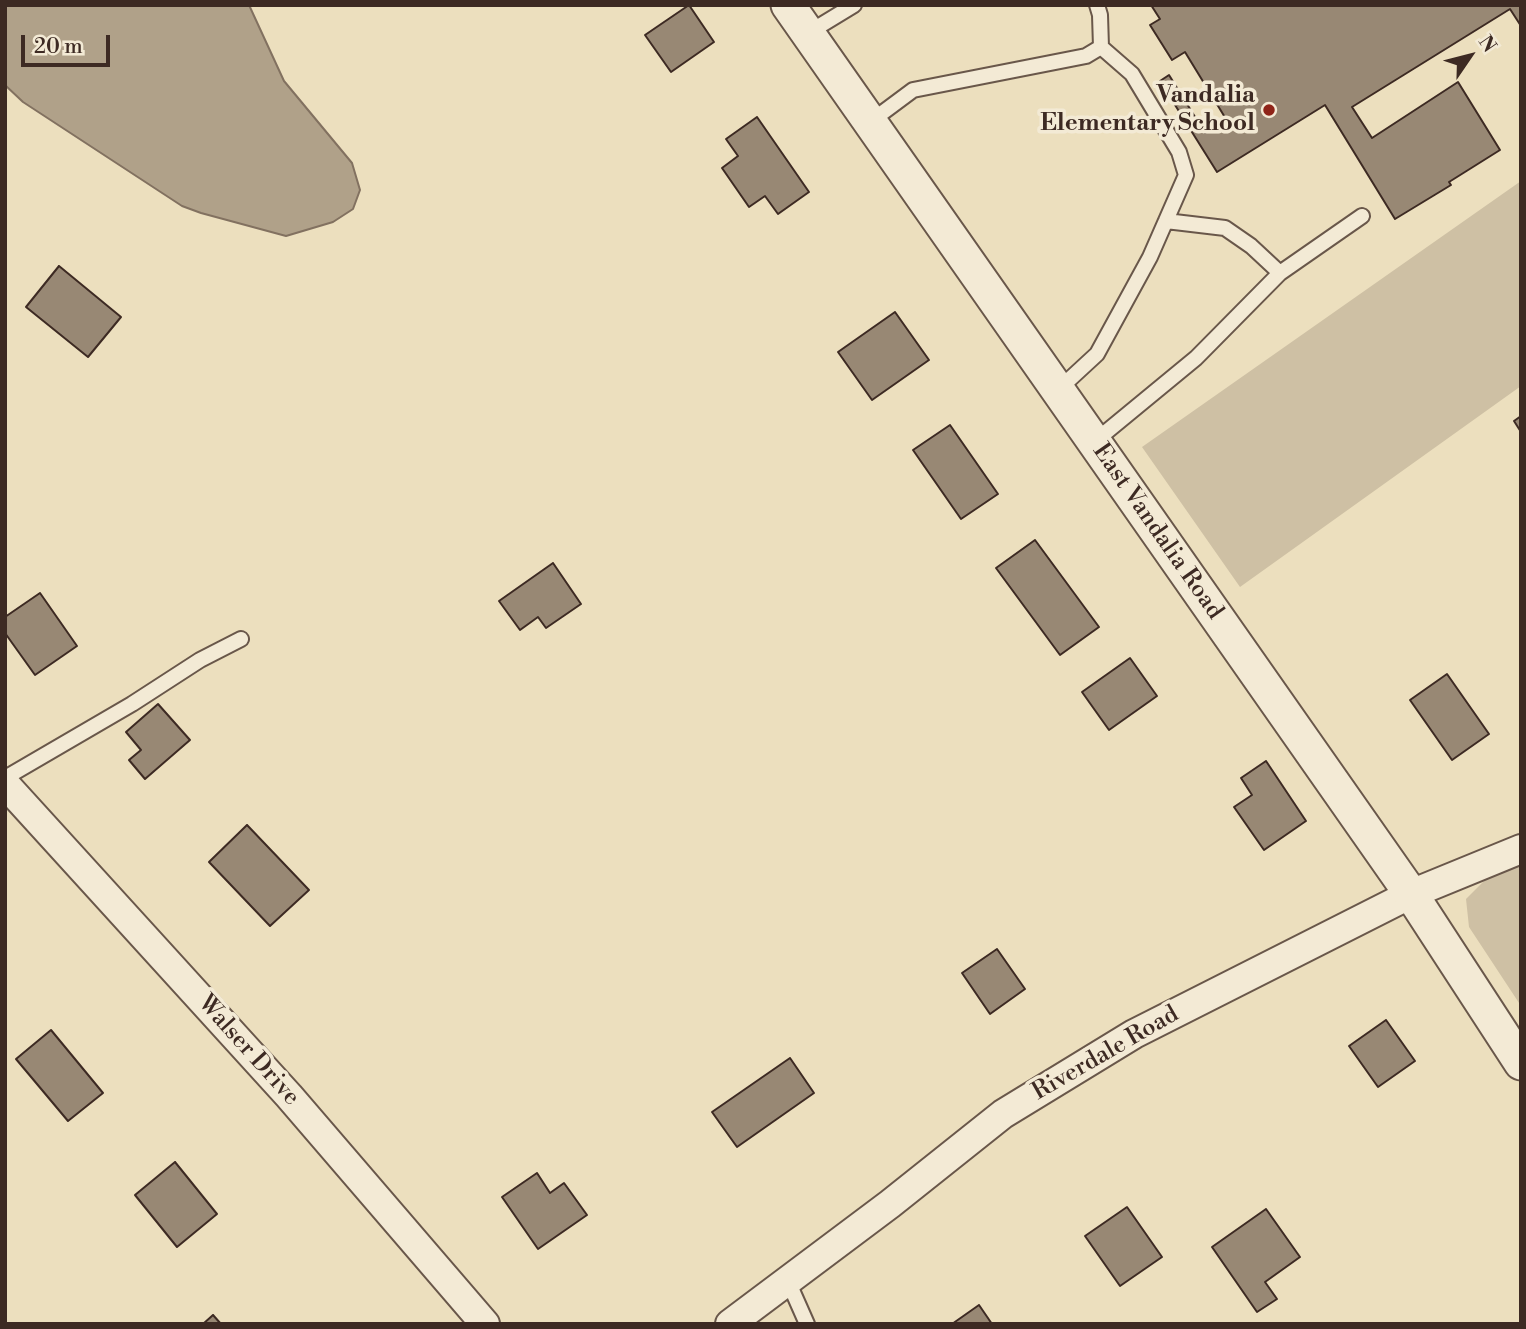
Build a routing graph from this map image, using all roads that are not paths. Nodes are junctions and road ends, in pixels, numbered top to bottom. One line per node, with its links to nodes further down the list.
1 (788, 5): 4 (street, East Vandalia Road)
2 (854, 5): 4 (lane)
3 (1097, 5): 5 (lane)
4 (808, 33): 6 (street, East Vandalia Road)
5 (1101, 47): 6 (lane); 8 (lane)
6 (870, 122): 10 (street, East Vandalia Road)
7 (1362, 216): 9 (lane)
8 (1166, 222): 9 (lane); 10 (lane)
9 (1280, 273): 11 (lane)
10 (1058, 390): 11 (street, East Vandalia Road)
11 (1094, 442): 16 (street, East Vandalia Road)
12 (241, 639): 13 (lane)
13 (5, 778)
14 (5, 784): 19 (street, Walser Drive)
15 (1521, 849): 16 (street, Riverdale Road)
16 (1410, 894): 17 (street, East Vandalia Road); 18 (street, Riverdale Road)
17 (1521, 1063)
18 (788, 1281): 20 (street, Riverdale Road); 21 (lane)
19 (485, 1324)
20 (730, 1324)
21 (807, 1324)

